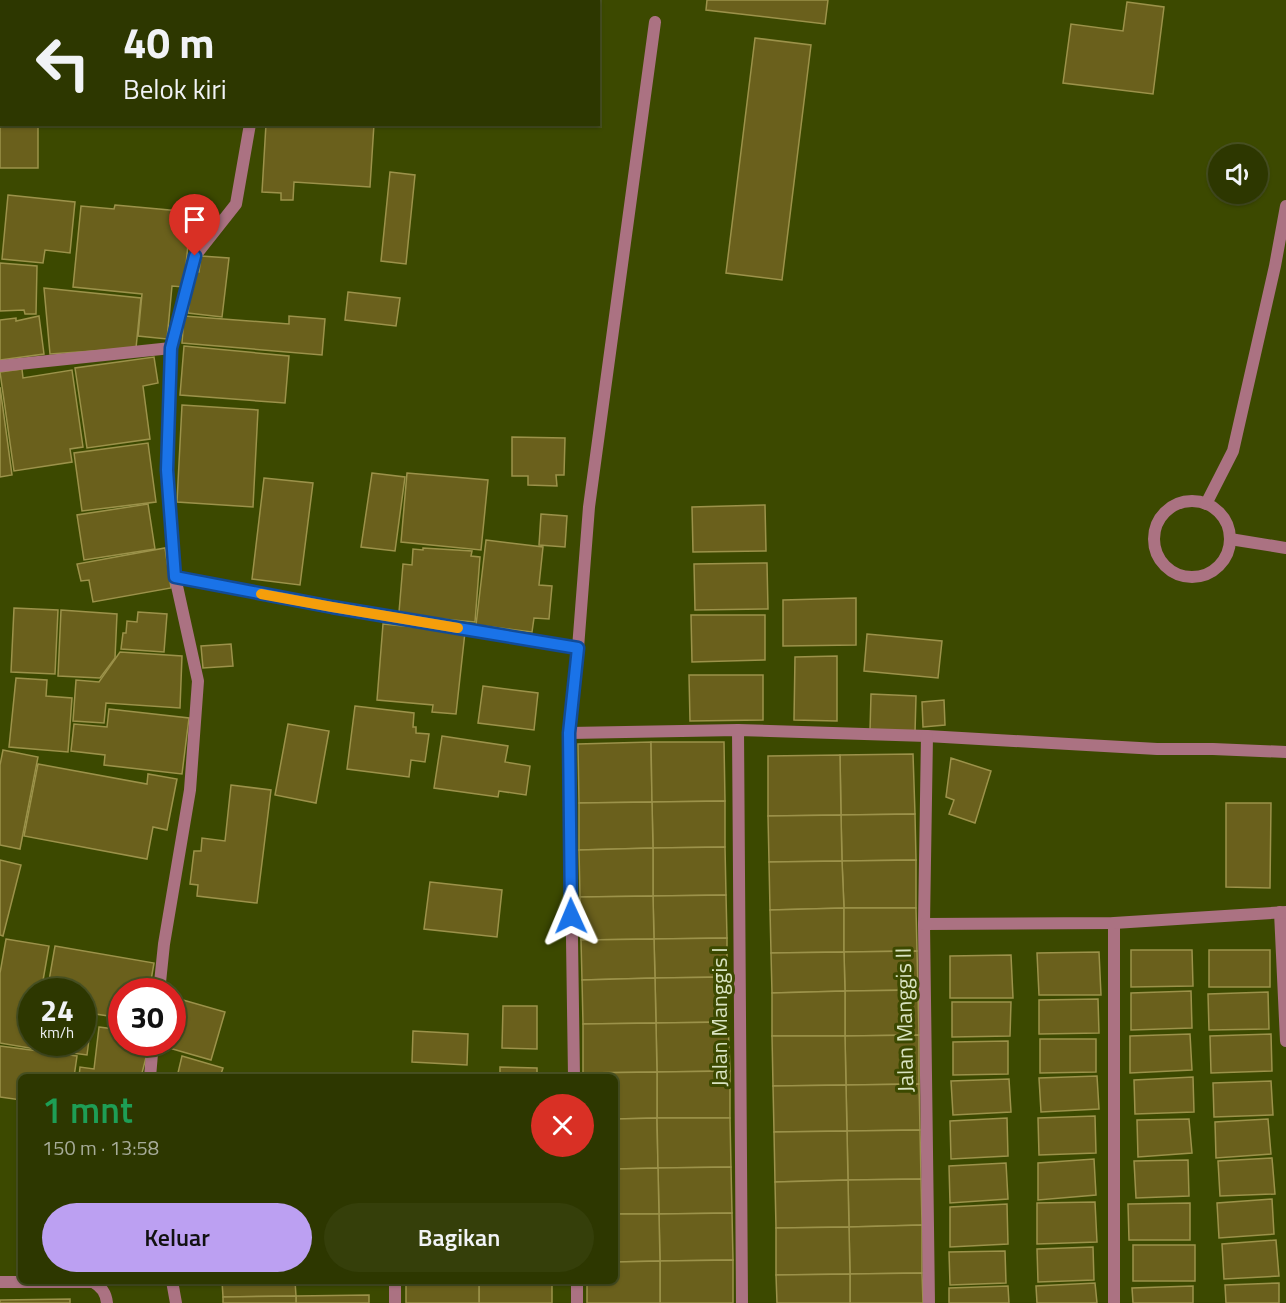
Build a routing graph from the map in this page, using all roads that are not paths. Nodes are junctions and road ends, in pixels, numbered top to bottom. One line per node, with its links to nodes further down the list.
1 (656, 22): 10 (street)
2 (250, 126): 4 (street)
3 (1286, 206): 6 (street)
4 (171, 348): 5 (street); 9 (street)
5 (0, 366)
6 (1206, 504): 7 (street); 7 (street)
7 (1230, 539): 8 (street)
8 (1286, 548)
9 (175, 577): 10 (street); 18 (street)
10 (578, 648): 12 (street)
11 (738, 730): 12 (street); 13 (street); 33 (street, Jalan Manggis I)
12 (569, 733): 22 (street)
13 (927, 736): 14 (street); 17 (street, Jalan Manggis II)
14 (1286, 752)
15 (1283, 912): 16 (street); 19 (street)
16 (1114, 923): 17 (street); 35 (street)
17 (924, 924): 34 (street, Jalan Manggis II)
18 (160, 978)
19 (1286, 1041)
20 (152, 1056): 21 (street)
21 (150, 1074)
22 (574, 1074)
23 (0, 1282): 24 (street)
24 (18, 1282)
25 (96, 1284): 29 (street)
26 (173, 1284): 30 (street)
27 (395, 1284): 31 (street)
28 (577, 1284): 32 (street)
29 (107, 1303)
30 (176, 1303)
31 (395, 1303)
32 (577, 1303)
33 (742, 1303)
34 (929, 1303)
35 (1114, 1303)

